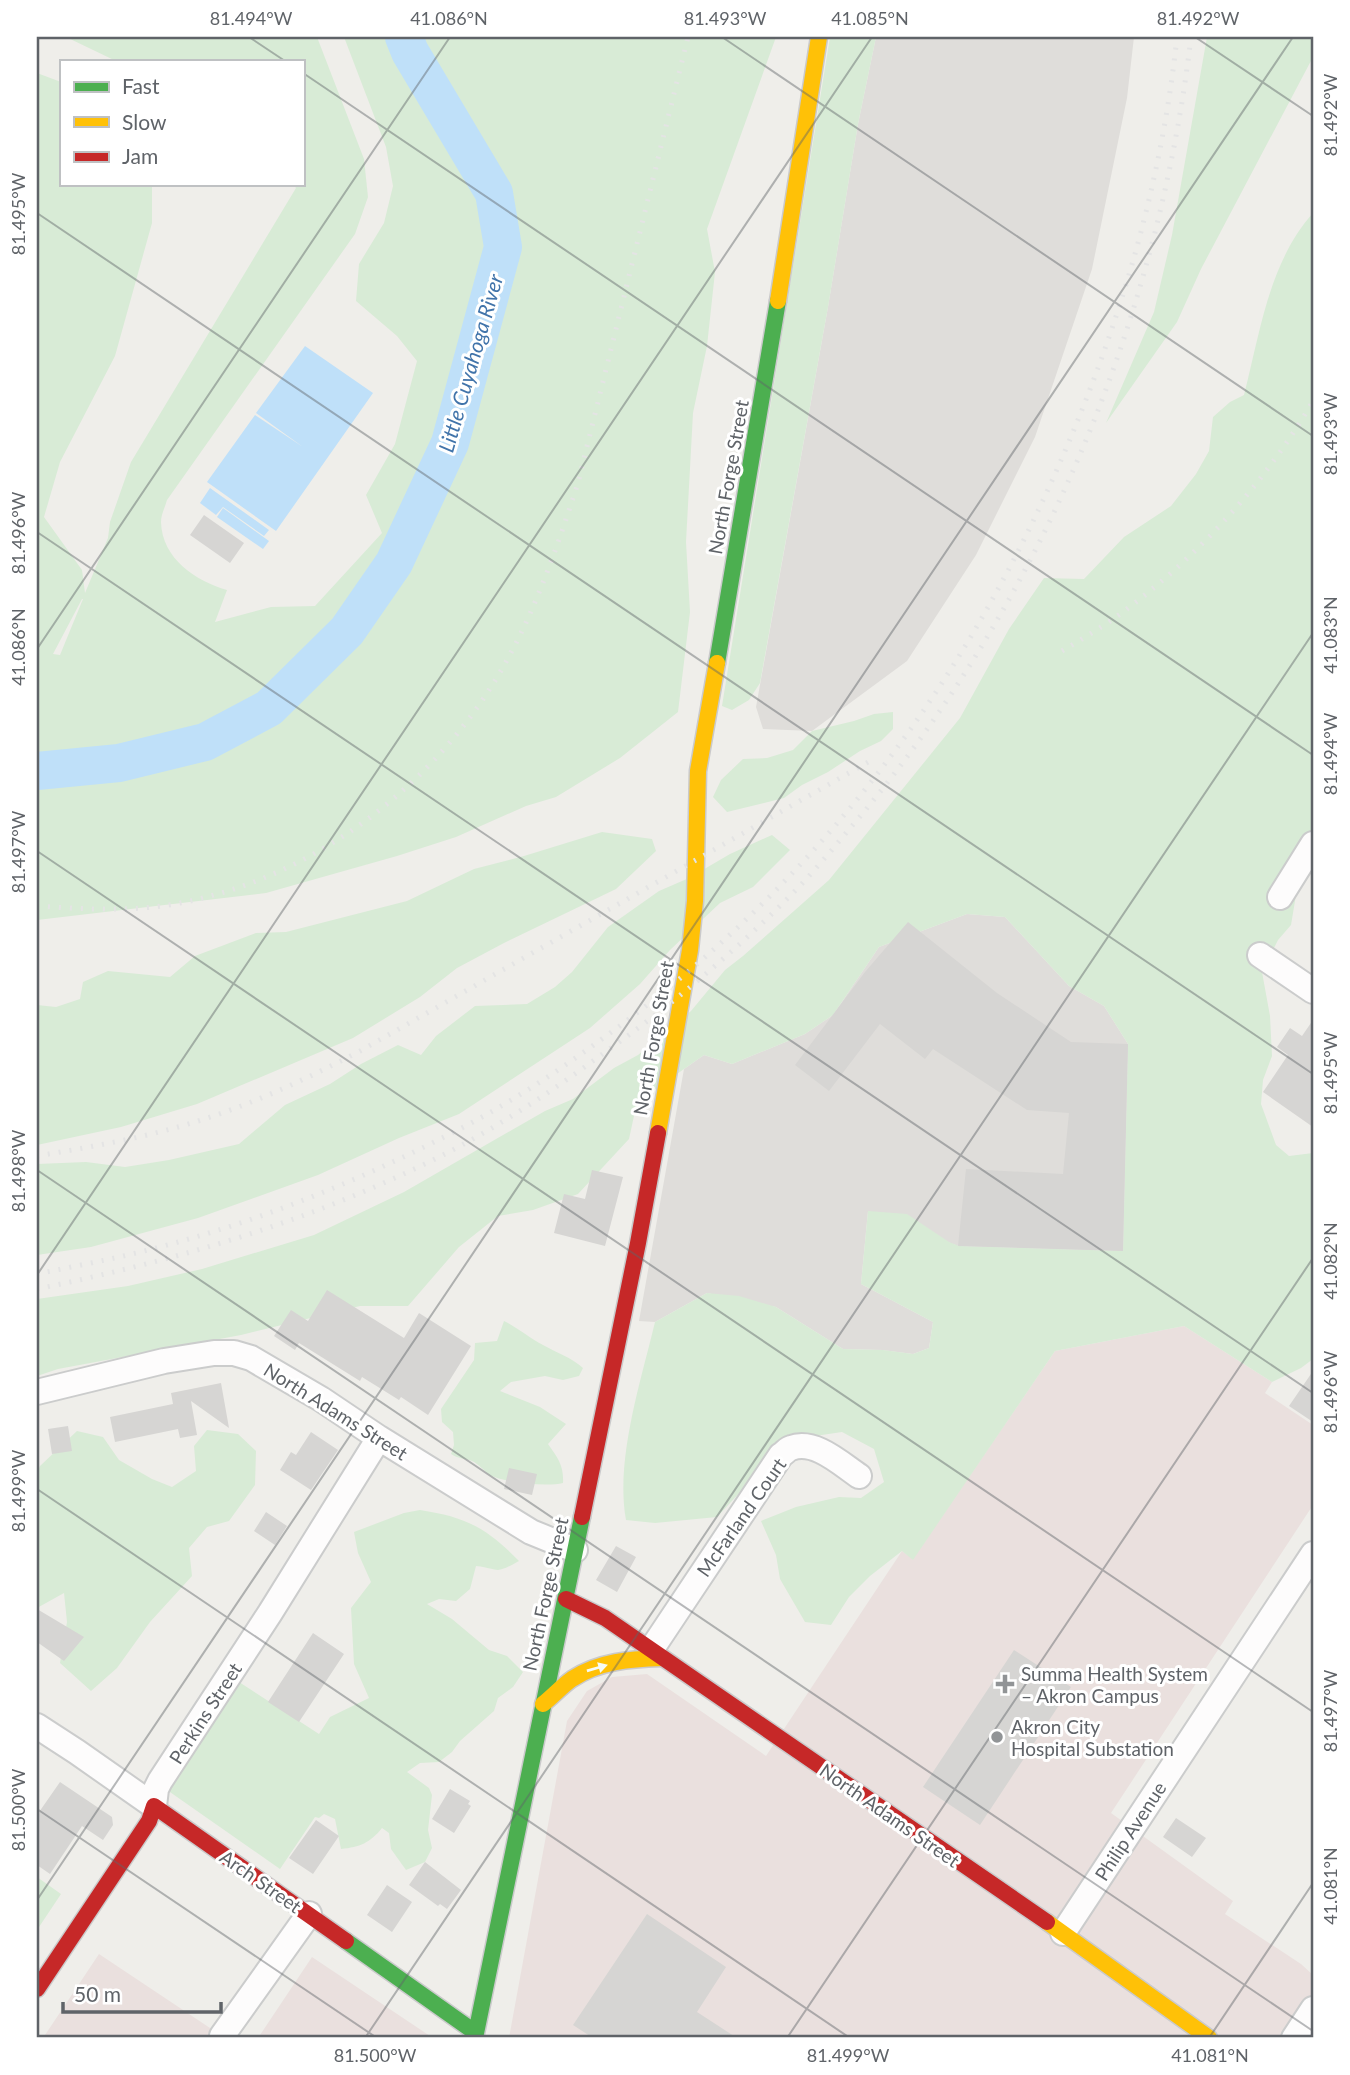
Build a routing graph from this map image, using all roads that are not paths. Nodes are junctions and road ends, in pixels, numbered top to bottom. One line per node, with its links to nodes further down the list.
1 (819, 37): 9 (street, North Forge Street)
2 (1313, 844): 3 (street)
3 (1280, 897)
4 (1260, 955): 5 (street)
5 (1313, 992)
6 (37, 1392): 7 (street, North Adams Street)
7 (379, 1438): 9 (street, North Adams Street); 15 (street, Perkins Street)
8 (859, 1476): 12 (street, McFarland Court)
9 (575, 1550): 11 (street, North Forge Street)
10 (1313, 1554): 17 (street, Philip Avenue)
11 (566, 1599): 12 (street, North Adams Street); 13 (street, North Forge Street)
12 (657, 1654): 13 (street, one-way to 12); 17 (street, North Adams Street)
13 (543, 1704): 21 (street, North Forge Street)
14 (37, 1726): 15 (street, Arch Street)
15 (153, 1805): 16 (street, Arch Street); 18 (street, Perkins Street)
16 (309, 1914): 20 (street); 21 (street, Arch Street)
17 (1063, 1933): 22 (street, North Adams Street)
18 (37, 1989)
19 (1313, 2009): 23 (street)
20 (222, 2036)
21 (478, 2036)
22 (1209, 2038)
23 (1294, 2038)

